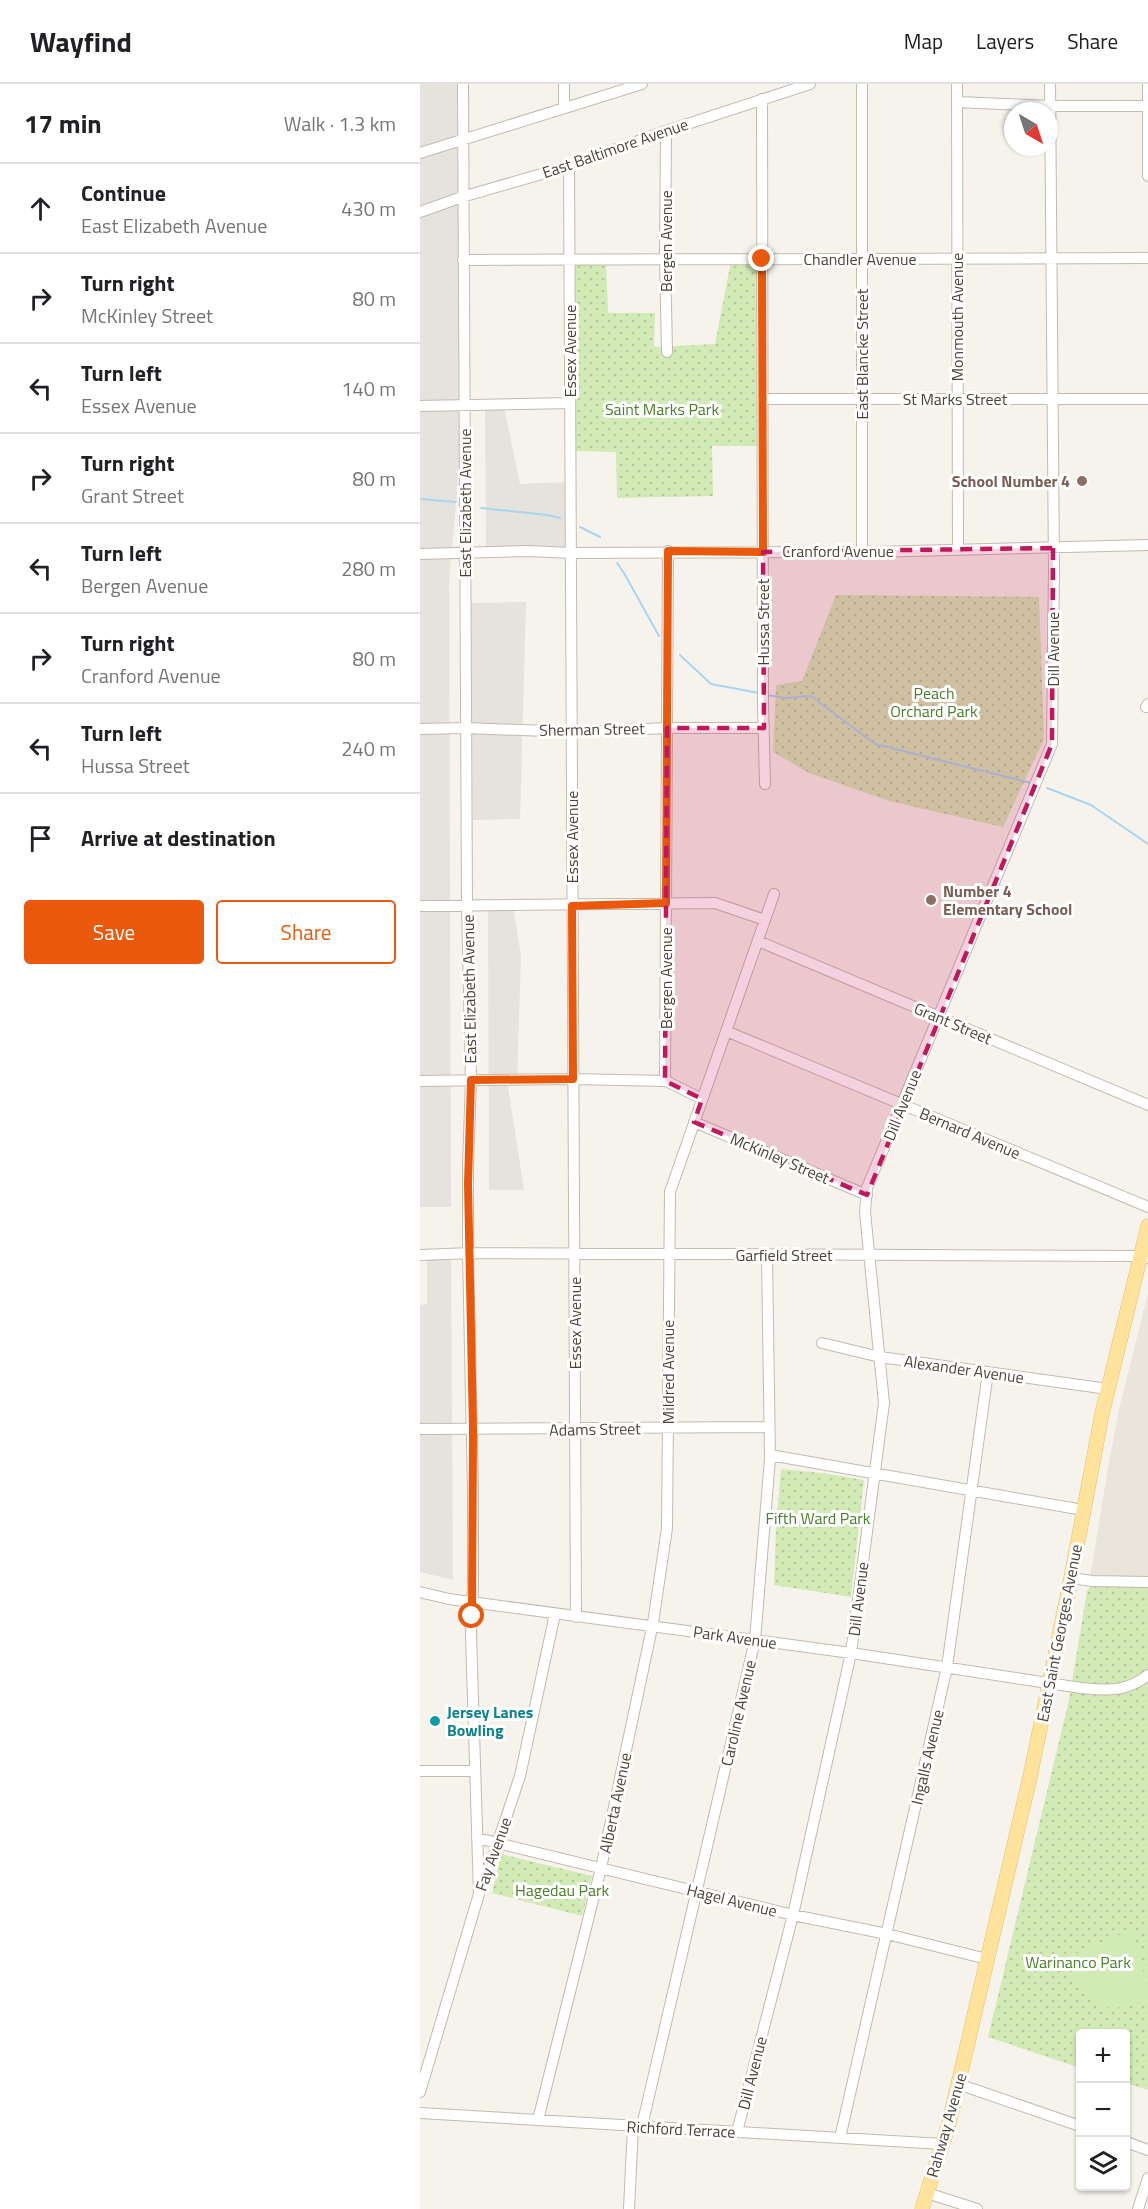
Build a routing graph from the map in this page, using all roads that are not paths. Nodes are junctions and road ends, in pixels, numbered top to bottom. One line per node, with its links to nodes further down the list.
1 (463, 84): 17 (street, East Elizabeth Avenue)
2 (564, 84): 15 (street)
3 (642, 84): 15 (street)
4 (810, 84): 9 (street, East Baltimore Avenue)
5 (862, 84): 25 (street, East Blancke Street)
6 (957, 84): 10 (street, Monmouth Avenue)
7 (1050, 84): 11 (street, Dill Avenue)
8 (1148, 84): 14 (street)
9 (762, 99): 16 (street, East Baltimore Avenue); 30 (street, Hussa Street)
10 (957, 102): 12 (street); 26 (street, Monmouth Avenue)
11 (1050, 102)
12 (1004, 104)
13 (1058, 106): 14 (street)
14 (1148, 106): 21 (street)
15 (564, 108): 17 (street)
16 (666, 130): 20 (street, East Baltimore Avenue); 24 (street, Bergen Avenue)
17 (464, 139): 18 (street); 22 (street, East Elizabeth Avenue)
18 (420, 153)
19 (1050, 156): 27 (street, Dill Avenue)
20 (569, 165): 22 (street, East Baltimore Avenue); 29 (street, Essex Avenue)
21 (1148, 176)
22 (462, 197): 23 (street, East Baltimore Avenue); 31 (street, East Elizabeth Avenue)
23 (420, 212)
24 (665, 258): 29 (street, Chandler Avenue); 30 (street, Chandler Avenue); 32 (street, Bergen Avenue)
25 (862, 258): 26 (street, Chandler Avenue); 30 (street, Chandler Avenue); 34 (street, East Blancke Street)
26 (957, 258): 27 (street, Chandler Avenue); 35 (street, Monmouth Avenue)
27 (1051, 258): 28 (street, Chandler Avenue); 36 (street, Dill Avenue)
28 (1148, 258)
29 (569, 259): 31 (street, Chandler Avenue); 38 (street, Essex Avenue)
30 (762, 259): 33 (street, Hussa Street)
31 (463, 260): 40 (street, East Elizabeth Avenue)
32 (667, 352)
33 (763, 399): 34 (street, St Marks Street); 46 (street, Hussa Street)
34 (862, 399): 35 (street, St Marks Street); 47 (street, East Blancke Street)
35 (957, 399): 36 (street, St Marks Street); 43 (street, Monmouth Avenue)
36 (1052, 399): 37 (street, St Marks Street); 42 (street, Dill Avenue)
37 (1148, 399)
38 (570, 402): 40 (street); 48 (street, Essex Avenue)
39 (420, 405): 40 (street)
40 (465, 405): 45 (street, East Elizabeth Avenue)
41 (1148, 545): 42 (street, Cranford Avenue)
42 (1053, 548): 43 (street, Cranford Avenue); 63 (street, Dill Avenue)
43 (958, 550): 47 (street, Cranford Avenue)
44 (668, 551): 46 (street, Cranford Avenue); 48 (street, Cranford Avenue); 51 (street, Bergen Avenue)
45 (465, 552): 48 (street, Cranford Avenue); 49 (street, Cranford Avenue); 50 (street, East Elizabeth Avenue)
46 (763, 552): 47 (street, Cranford Avenue); 52 (street, Hussa Street)
47 (862, 552)
48 (571, 553): 54 (street, Essex Avenue)
49 (420, 554)
50 (466, 728): 53 (street, Sherman Street); 54 (street, Sherman Street); 58 (street, East Elizabeth Avenue)
51 (667, 728): 52 (street, Sherman Street); 54 (street, Sherman Street); 57 (street, Bergen Avenue)
52 (764, 728): 55 (street, Hussa Street)
53 (420, 729)
54 (572, 732): 60 (street, Essex Avenue)
55 (765, 784)
56 (774, 894): 61 (street)
57 (666, 903): 60 (street); 61 (street); 68 (street, Bergen Avenue)
58 (467, 905): 59 (street); 60 (street); 66 (street, East Elizabeth Avenue)
59 (420, 906)
60 (572, 906): 65 (street, Essex Avenue)
61 (765, 920): 62 (street)
62 (758, 941): 63 (street, Grant Street); 64 (street)
63 (938, 1017): 70 (street, Dill Avenue); 71 (street, Grant Street)
64 (726, 1031): 69 (street); 70 (street, Bernard Avenue)
65 (573, 1079): 66 (street); 68 (street); 77 (street, Essex Avenue)
66 (471, 1080): 67 (street); 76 (street, East Elizabeth Avenue)
67 (420, 1081)
68 (665, 1081): 69 (street)
69 (702, 1099): 72 (street, Mildred Avenue)
70 (902, 1104): 73 (street, Dill Avenue); 74 (street, Bernard Avenue)
71 (1148, 1105)
72 (694, 1122): 73 (street, McKinley Street); 78 (street, Mildred Avenue)
73 (867, 1195): 81 (street, Dill Avenue)
74 (1148, 1207)
75 (1148, 1226): 82 (main road, East Saint Georges Avenue)
76 (468, 1253): 77 (street, Garfield Street); 79 (street, Garfield Street); 90 (street, East Elizabeth Avenue)
77 (574, 1254): 78 (street, Garfield Street); 91 (street, Essex Avenue)
78 (668, 1254): 80 (street, Garfield Street); 87 (street, Mildred Avenue)
79 (420, 1255)
80 (767, 1255): 81 (street, Garfield Street); 88 (street, Caroline Avenue)
81 (870, 1255): 82 (street, Garfield Street); 84 (street, Dill Avenue)
82 (1144, 1257): 86 (main road, East Saint Georges Avenue)
83 (822, 1343): 84 (street, Alexander Avenue)
84 (880, 1357): 85 (street, Alexander Avenue); 93 (street, Dill Avenue)
85 (988, 1372): 86 (street, Alexander Avenue); 94 (street, Ingalls Avenue)
86 (1108, 1389): 95 (main road, East Saint Georges Avenue)
87 (668, 1427): 88 (street, Adams Street); 91 (street, Adams Street); 102 (street, Mildred Avenue)
88 (769, 1427): 92 (street, Caroline Avenue)
89 (420, 1429): 90 (street, Adams Street)
90 (473, 1430): 91 (street, Adams Street); 99 (street, East Elizabeth Avenue)
91 (575, 1430): 101 (street, Essex Avenue)
92 (770, 1455): 93 (street); 103 (street, Caroline Avenue)
93 (875, 1473): 94 (street); 104 (street, Dill Avenue)
94 (972, 1491): 95 (street); 105 (street, Ingalls Avenue)
95 (1083, 1510): 96 (main road, East Saint Georges Avenue)
96 (1071, 1578): 97 (street); 107 (main road, East Saint Georges Avenue)
97 (1148, 1582)
98 (420, 1592): 99 (street, Park Avenue)
99 (473, 1602): 100 (street, Park Avenue); 109 (street, East Elizabeth Avenue)
100 (555, 1614): 101 (street, Park Avenue); 111 (street, Fay Avenue)
101 (576, 1617): 102 (street, Park Avenue)
102 (652, 1625): 103 (street, Park Avenue); 112 (street, Alberta Avenue)
103 (755, 1640): 104 (street, Park Avenue); 113 (street, Caroline Avenue)
104 (851, 1653): 105 (street, Park Avenue); 115 (street, Dill Avenue)
105 (947, 1667): 107 (street, Park Avenue); 116 (street, Ingalls Avenue)
106 (1148, 1675): 107 (street, Park Avenue)
107 (1050, 1682): 117 (main road, East Saint Georges Avenue)
108 (420, 1771): 109 (street)
109 (475, 1771): 110 (street, East Elizabeth Avenue)
110 (477, 1839): 111 (street, Hagel Avenue); 114 (street, East Elizabeth Avenue)
111 (497, 1845): 112 (street, Hagel Avenue); 114 (street, Fay Avenue)
112 (602, 1868): 113 (street, Hagel Avenue); 122 (street, Alberta Avenue)
113 (697, 1891): 115 (street, Hagel Avenue); 124 (street, Caroline Avenue)
114 (478, 1894): 120 (street, Fay Avenue)
115 (793, 1915): 116 (street, Hagel Avenue); 125 (street, Dill Avenue)
116 (887, 1934): 117 (street, Hagel Avenue); 126 (street, Ingalls Avenue)
117 (987, 1959): 118 (main road, East Saint Georges Avenue)
118 (969, 2041): 119 (main road, Rahway Avenue)
119 (958, 2084): 123 (street); 127 (main road, Rahway Avenue)
120 (420, 2092)
121 (420, 2113): 122 (street, Richford Terrace)
122 (538, 2120): 124 (street, Richford Terrace)
123 (1076, 2125)
124 (638, 2126): 125 (street, Richford Terrace); 132 (street, Caroline Avenue)
125 (737, 2132): 126 (street, Richford Terrace)
126 (840, 2138): 127 (street, Richford Terrace)
127 (942, 2144): 131 (main road, Rahway Avenue)
128 (1130, 2144): 129 (street)
129 (1148, 2150)
130 (1148, 2178): 135 (street)
131 (927, 2193): 133 (main road, Rahway Avenue); 134 (street)
132 (629, 2209)
133 (922, 2209)
134 (977, 2209)
135 (1138, 2209)

